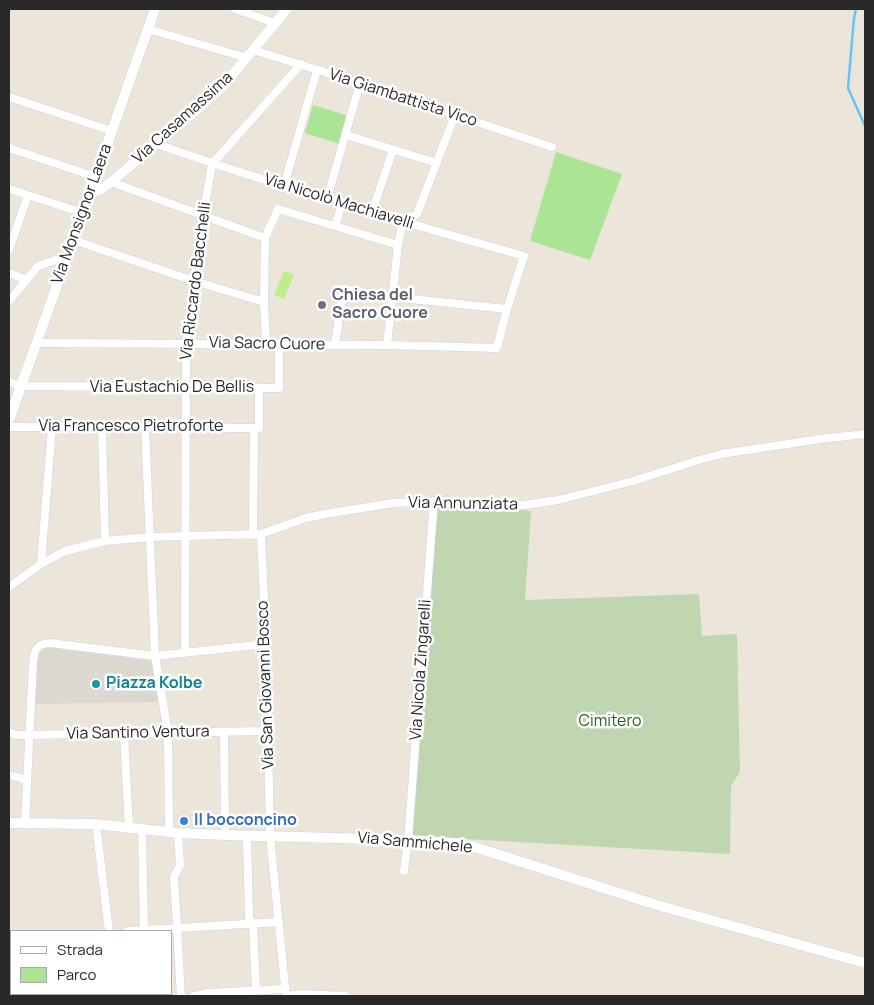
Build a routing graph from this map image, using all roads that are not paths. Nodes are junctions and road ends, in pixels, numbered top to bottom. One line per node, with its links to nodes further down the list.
1 (155, 9): 5 (street, Via Monsignor Laera)
2 (235, 9): 4 (street)
3 (287, 9): 4 (street, Via Casamassima)
4 (275, 23): 6 (street, Via Casamassima)
5 (148, 29): 6 (street, Via Giambattista Vico); 12 (street, Via Monsignor Laera)
6 (250, 54): 7 (street, Via Giambattista Vico); 14 (street, Via Casamassima)
7 (301, 64): 8 (street, Via Giambattista Vico); 19 (street)
8 (318, 70): 9 (street, Via Giambattista Vico); 22 (street)
9 (360, 83): 11 (street, Via Giambattista Vico); 13 (street)
10 (9, 97): 12 (street)
11 (455, 116): 15 (street, Via Giambattista Vico); 18 (street)
12 (112, 131): 20 (street, Via Monsignor Laera)
13 (346, 135): 17 (street); 26 (street)
14 (156, 144): 19 (street, Via Nicolò Machiavelli); 21 (street, Via Casamassima)
15 (552, 147)
16 (9, 148): 20 (street)
17 (392, 150): 18 (street); 28 (street)
18 (437, 163): 31 (street)
19 (212, 164): 22 (street, Via Nicolò Machiavelli); 30 (street, Via Riccardo Bacchelli)
20 (96, 178): 24 (street, Via Monsignor Laera)
21 (111, 182): 24 (street, Via Casamassima); 30 (street)
22 (284, 186): 26 (street, Via Nicolò Machiavelli)
23 (9, 189): 25 (street)
24 (90, 193): 29 (street, Via Monsignor Laera)
25 (28, 195): 29 (street); 33 (street)
26 (327, 199): 27 (street, Via Nicolò Machiavelli)
27 (342, 204): 28 (street, Via Nicolò Machiavelli); 32 (street)
28 (372, 212): 31 (street, Via Nicolò Machiavelli)
29 (83, 213): 35 (street, Via Monsignor Laera)
30 (203, 216): 34 (street); 41 (street, Via Riccardo Bacchelli)
31 (403, 222): 36 (street); 45 (street, Via Nicolò Machiavelli)
32 (335, 226): 34 (street); 36 (street)
33 (12, 233): 37 (street)
34 (265, 238): 44 (street)
35 (73, 240): 38 (street, Via Monsignor Laera); 41 (street)
36 (398, 244): 42 (street)
37 (9, 250)
38 (68, 256): 40 (street); 46 (street, Via Monsignor Laera)
39 (9, 273): 40 (street)
40 (27, 280): 43 (street)
41 (194, 281): 44 (street); 47 (street, Via Riccardo Bacchelli)
42 (392, 297): 45 (street); 50 (street); 51 (street)
43 (9, 301)
44 (264, 302): 48 (street)
45 (507, 310): 51 (street, Via Sacro Cuore)
46 (37, 343): 47 (street, Via Sacro Cuore); 53 (street, Via Monsignor Laera)
47 (186, 344): 48 (street, Via Sacro Cuore); 54 (street, Via Riccardo Bacchelli)
48 (266, 344): 49 (street, Via Sacro Cuore)
49 (279, 344): 50 (street, Via Sacro Cuore); 55 (street, Via Eustachio De Bellis)
50 (335, 345): 51 (street, Via Sacro Cuore)
51 (387, 345)
52 (9, 382): 53 (street, Via Eustachio De Bellis)
53 (21, 386): 54 (street, Via Eustachio De Bellis); 56 (street, Via Monsignor Laera)
54 (186, 388): 55 (street, Via Eustachio De Bellis); 61 (street, Via Riccardo Bacchelli)
55 (259, 388): 62 (street, Via San Giovanni Bosco)
56 (9, 420)
57 (9, 426): 58 (street, Via Francesco Pietroforte)
58 (52, 427): 59 (street, Via Francesco Pietroforte); 69 (street)
59 (102, 427): 60 (street, Via Francesco Pietroforte); 68 (street)
60 (145, 427): 61 (street, Via Francesco Pietroforte); 67 (street)
61 (186, 428): 62 (street, Via Francesco Pietroforte); 66 (street, Via Riccardo Bacchelli)
62 (254, 428): 65 (street, Via San Giovanni Bosco)
63 (865, 434): 64 (street, Via Annunziata)
64 (434, 501): 65 (street, Via Annunziata); 91 (street, Via Nicola Zingarelli)
65 (257, 534): 66 (street, Via Annunziata); 71 (street, Via San Giovanni Bosco)
66 (185, 536): 67 (street, Via Annunziata); 72 (street, Via Riccardo Bacchelli)
67 (150, 537): 68 (street, Via Annunziata); 73 (street)
68 (105, 541): 69 (street, Via Annunziata)
69 (41, 564): 70 (street, Via Annunziata)
70 (9, 587)
71 (266, 644): 72 (street); 76 (street, Via San Giovanni Bosco)
72 (185, 652): 73 (street)
73 (155, 656): 78 (street); 79 (street)
74 (9, 732): 79 (street, Via Santino Ventura)
75 (224, 732): 76 (street, Via Santino Ventura); 78 (street, Via Santino Ventura); 88 (street)
76 (267, 732): 90 (street, Via San Giovanni Bosco)
77 (124, 733): 78 (street, Via Santino Ventura); 79 (street, Via Santino Ventura); 85 (street)
78 (168, 733): 87 (street)
79 (28, 734): 81 (street)
80 (9, 775): 81 (street)
81 (27, 780): 83 (street)
82 (9, 823): 83 (street, Via Sammichele)
83 (25, 823): 84 (street, Via Sammichele)
84 (96, 824): 85 (street, Via Sammichele); 96 (street)
85 (129, 828): 86 (street, Via Sammichele)
86 (142, 829): 87 (street, Via Sammichele); 97 (street)
87 (174, 832): 88 (street, Via Sammichele); 95 (street)
88 (225, 835): 89 (street, Via Sammichele)
89 (247, 836): 90 (street, Via Sammichele); 94 (street)
90 (270, 836): 91 (street, Via Sammichele); 93 (street, Via San Giovanni Bosco)
91 (408, 840): 92 (street, Via Nicola Zingarelli); 98 (street, Via Sammichele)
92 (404, 871)
93 (279, 922): 94 (street); 100 (street, Via San Giovanni Bosco)
94 (252, 924): 95 (street); 99 (street)
95 (178, 928): 97 (street); 101 (street)
96 (109, 930)
97 (144, 930)
98 (865, 963)
99 (256, 990): 100 (street); 102 (street)
100 (286, 994): 103 (street)
101 (181, 996)
102 (194, 996)
103 (346, 996)

